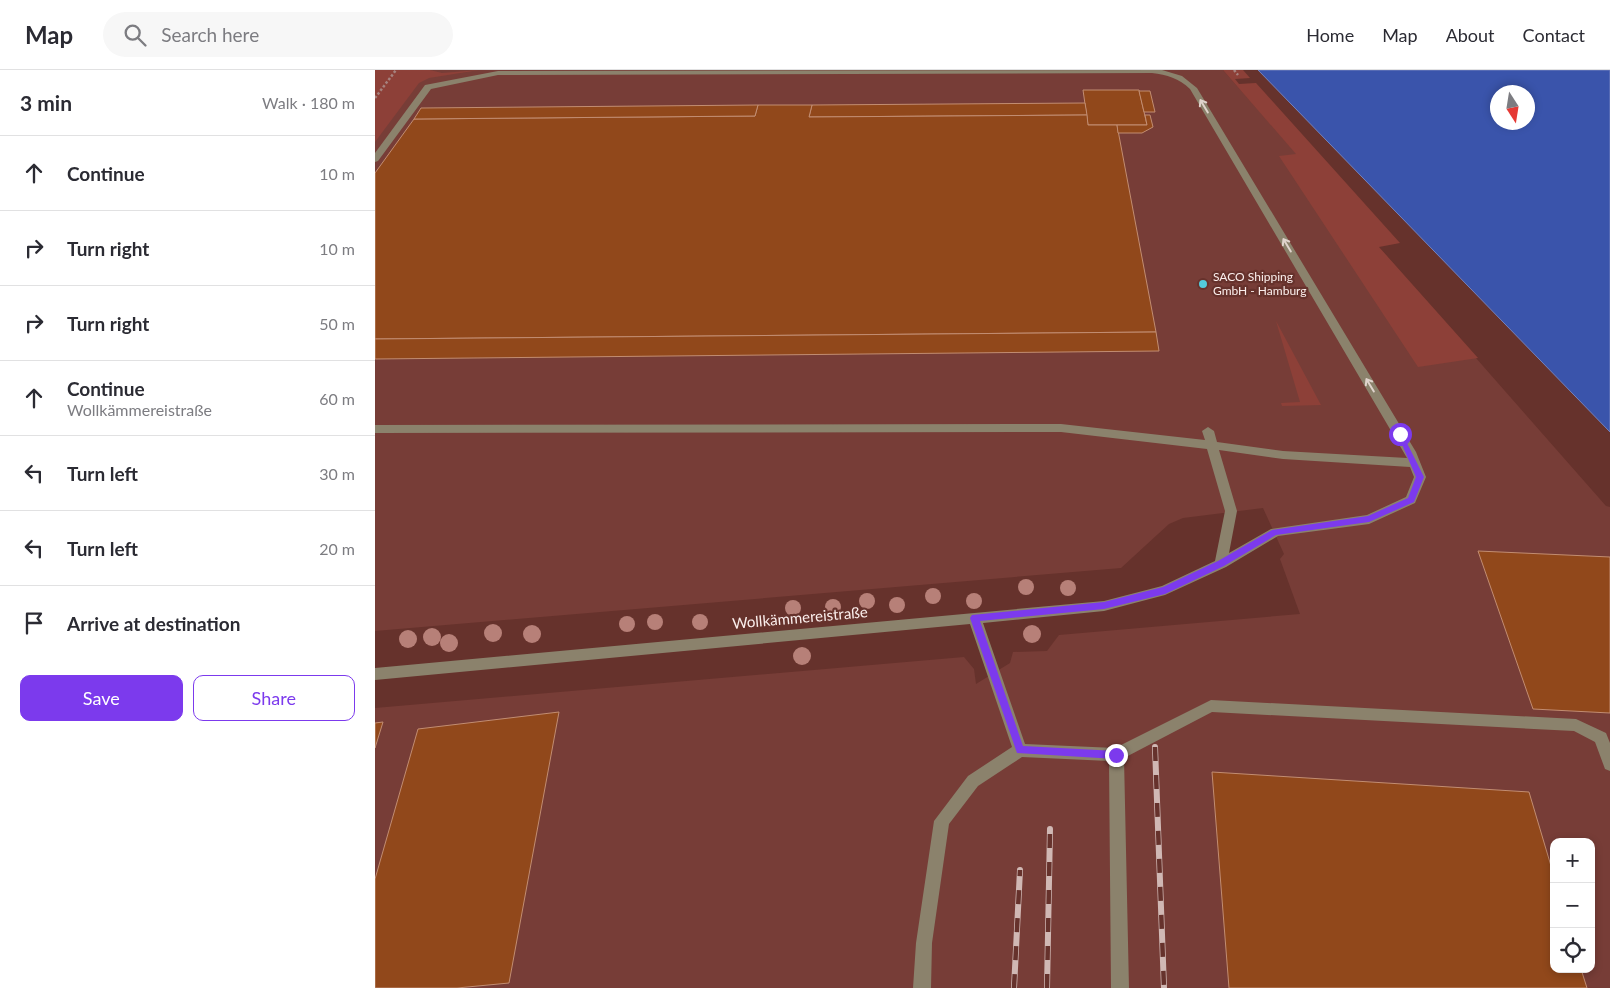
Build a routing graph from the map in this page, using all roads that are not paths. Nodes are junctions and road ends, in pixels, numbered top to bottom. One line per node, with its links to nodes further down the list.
1 (375, 159): 5 (street, one-way to 1)
2 (375, 429): 4 (street)
3 (1208, 431): 4 (street)
4 (1212, 445): 5 (street); 6 (street)
5 (1415, 463): 6 (street, Wollkämmereistraße)
6 (1221, 564): 7 (street, Wollkämmereistraße)
7 (975, 618): 8 (street, Wollkämmereistraße); 9 (street)
8 (375, 674)
9 (1020, 750): 10 (street); 12 (street)
10 (1116, 755): 11 (street); 13 (street)
11 (1610, 764)
12 (923, 988)
13 (1120, 988)

